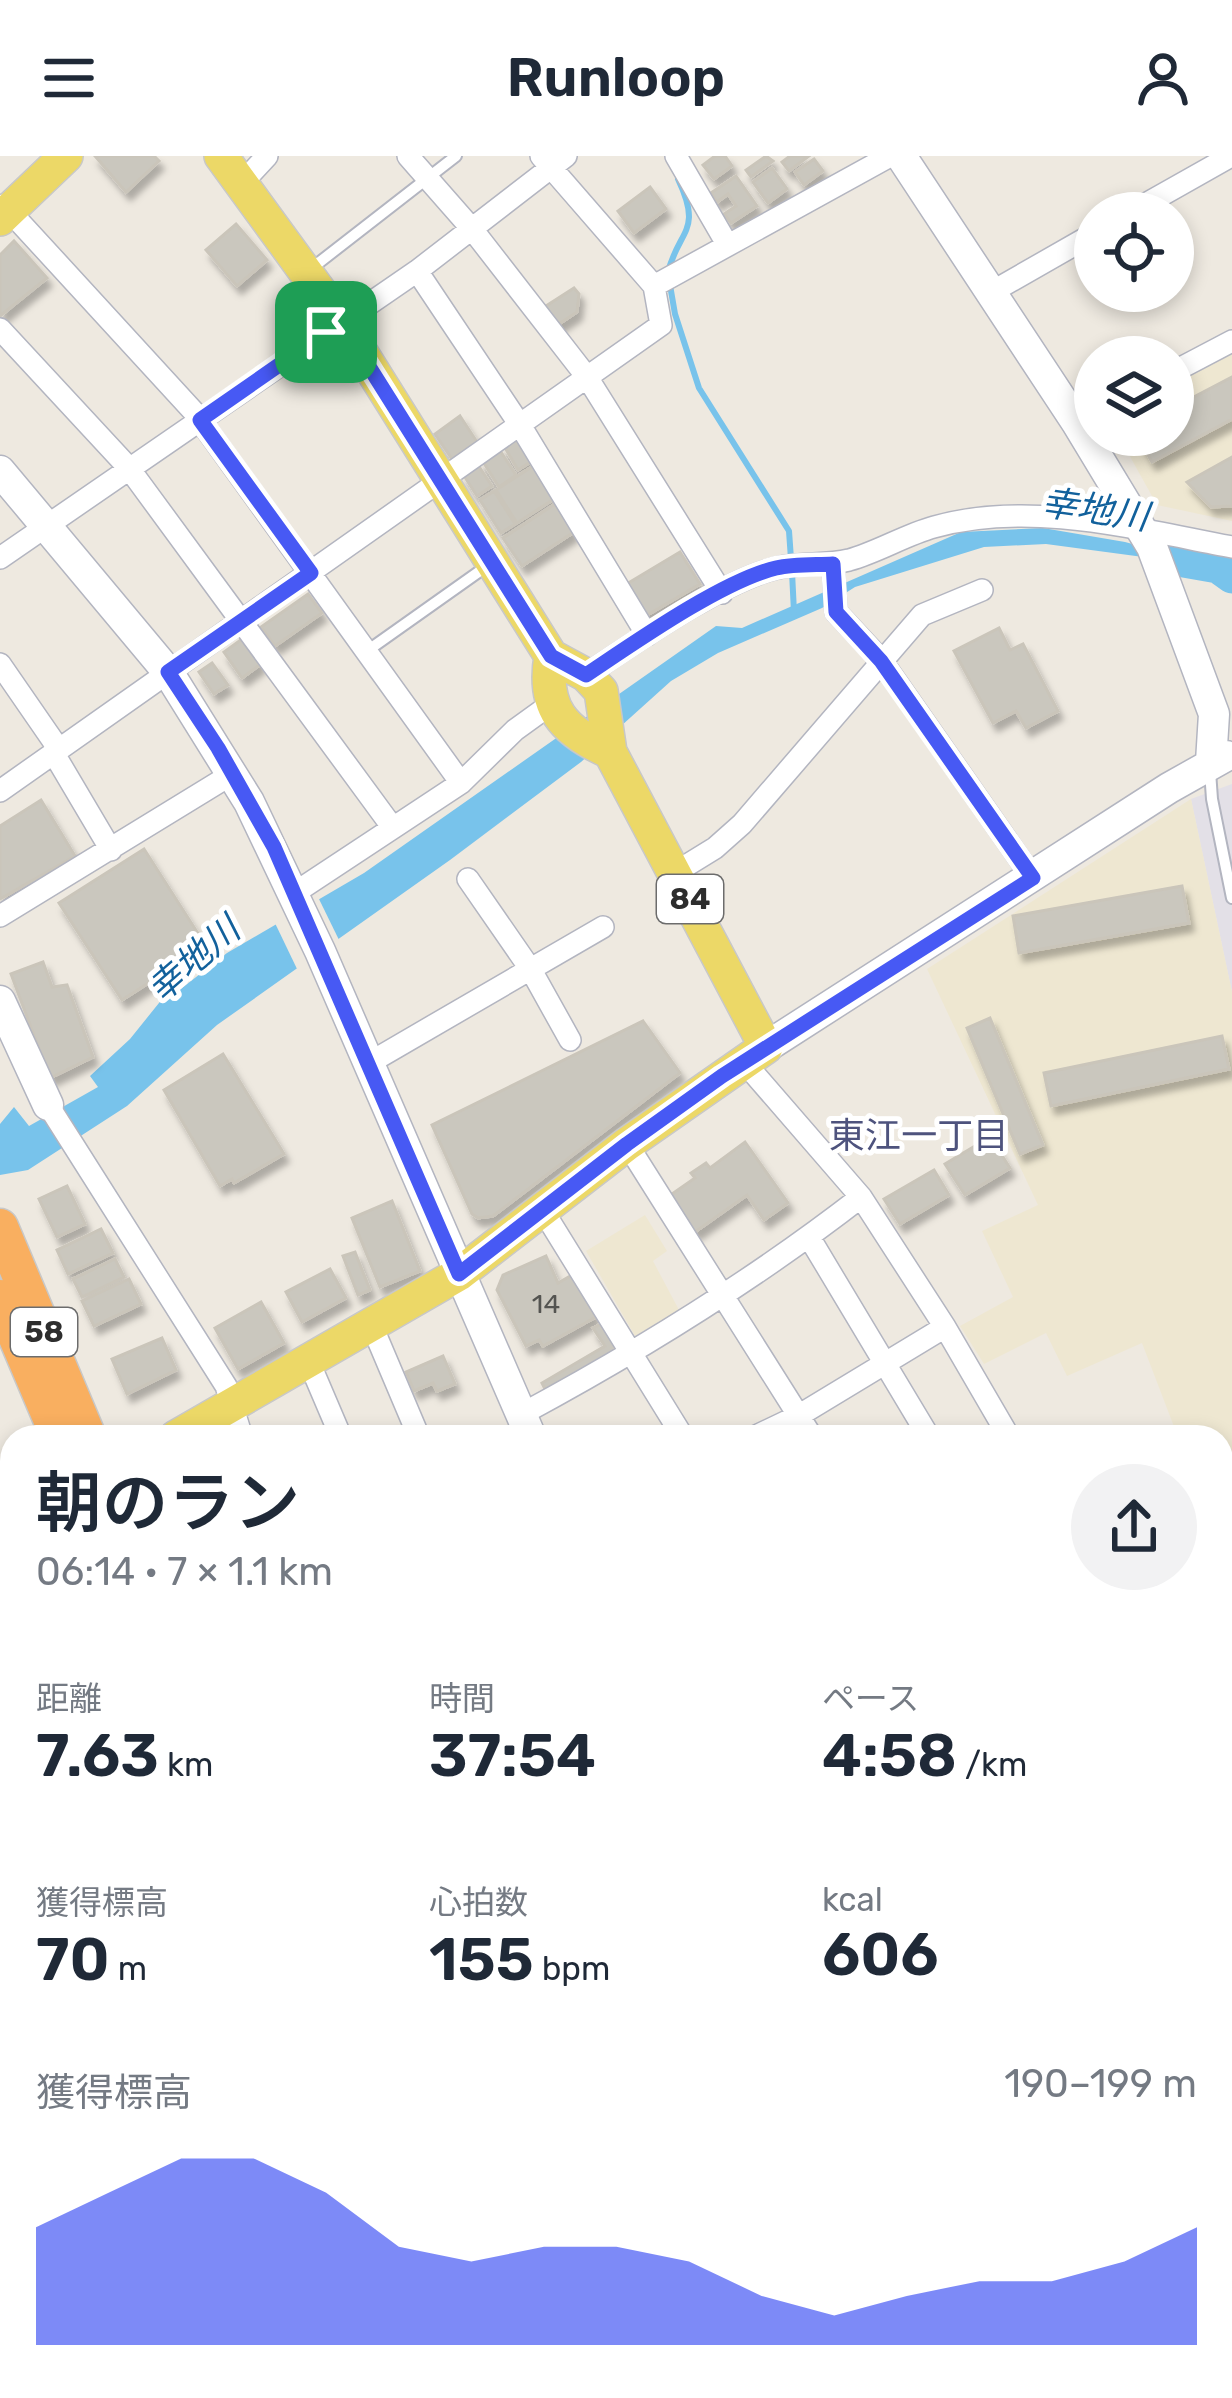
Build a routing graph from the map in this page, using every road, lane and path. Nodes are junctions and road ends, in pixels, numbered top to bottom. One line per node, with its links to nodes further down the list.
1 (66, 156): 13 (main road)
2 (267, 156): 10 (street)
3 (408, 156): 11 (street)
4 (456, 156): 11 (lane)
5 (676, 156): 15 (street)
6 (890, 156): 15 (street)
7 (901, 156): 20 (street)
8 (1231, 156): 12 (street)
9 (552, 160): 14 (street); 19 (street)
10 (232, 169): 18 (main road)
11 (427, 178): 14 (street); 18 (lane)
12 (1167, 192)
13 (3, 210): 27 (street)
14 (472, 230): 17 (street); 25 (street)
15 (727, 244): 19 (street)
16 (1074, 245): 20 (street)
17 (417, 271): 21 (street); 28 (street)
18 (306, 273): 21 (main road)
19 (654, 286): 25 (street)
20 (990, 293): 26 (street)
21 (341, 322): 27 (street); 32 (main road)
22 (0, 329): 30 (street)
23 (1232, 341): 24 (street)
24 (1194, 361)
25 (587, 377): 28 (street); 41 (street)
26 (1074, 402)
27 (200, 420): 30 (street); 39 (street)
28 (520, 425): 32 (street); 43 (street)
29 (1105, 456): 35 (street)
30 (128, 467): 33 (street); 42 (street)
31 (0, 471): 33 (street)
32 (442, 480): 37 (main road); 39 (street)
33 (49, 526): 36 (street); 48 (street)
34 (1232, 547): 35 (street)
35 (1152, 550): 38 (street); 53 (street)
36 (0, 558)
37 (493, 562): 44 (lane); 45 (main road)
38 (832, 570): 41 (street); 46 (street)
39 (311, 573): 42 (street); 44 (street)
40 (982, 590): 46 (street)
41 (722, 593): 43 (street)
42 (242, 620): 48 (street); 57 (street)
43 (647, 634): 49 (street)
44 (367, 651): 55 (street)
45 (551, 656): 49 (main road); 50 (main road)
46 (881, 661): 59 (street); 60 (street)
47 (0, 664): 51 (street)
48 (168, 672): 51 (street); 54 (street)
49 (586, 675): 52 (main road, 84)
50 (550, 704): 52 (main road, 84); 55 (street)
51 (56, 750): 56 (street); 58 (street)
52 (610, 752): 59 (main road, 84)
53 (1222, 758): 60 (street); 63 (lane)
54 (232, 774): 58 (street); 62 (street)
55 (461, 783): 57 (street)
56 (0, 791)
57 (393, 827): 62 (street)
58 (111, 850): 64 (street)
59 (676, 872): 69 (main road, 84)
60 (1033, 878): 69 (street)
61 (468, 879): 66 (street)
62 (295, 898): 70 (street)
63 (1232, 898)
64 (0, 916)
65 (603, 927): 66 (street)
66 (531, 970): 68 (street); 70 (street)
67 (0, 1001): 71 (street)
68 (570, 1040)
69 (755, 1055): 72 (main road); 73 (street)
70 (369, 1063): 77 (street)
71 (48, 1105): 86 (street)
72 (627, 1144): 74 (main road); 78 (street)
73 (861, 1197): 76 (street); 81 (street)
74 (542, 1209): 77 (main road); 82 (street)
75 (0, 1227): 88 (highway, 58)
76 (809, 1237): 78 (street); 84 (street)
77 (459, 1274): 80 (main road); 91 (street)
78 (723, 1297): 82 (street); 85 (street)
79 (0, 1298): 87 (highway, 58)
80 (372, 1326): 83 (main road); 90 (street)
81 (945, 1327): 84 (street); 97 (street)
82 (632, 1354): 92 (street); 93 (street)
83 (309, 1362): 86 (main road); 89 (street)
84 (887, 1363): 85 (street); 96 (street)
85 (798, 1416): 94 (street); 95 (street)
86 (237, 1421)
87 (54, 1425)
88 (83, 1425)
89 (335, 1425)
90 (414, 1425)
91 (527, 1425)
92 (528, 1425)
93 (676, 1425)
94 (779, 1425)
95 (804, 1425)
96 (922, 1425)
97 (1002, 1425)

